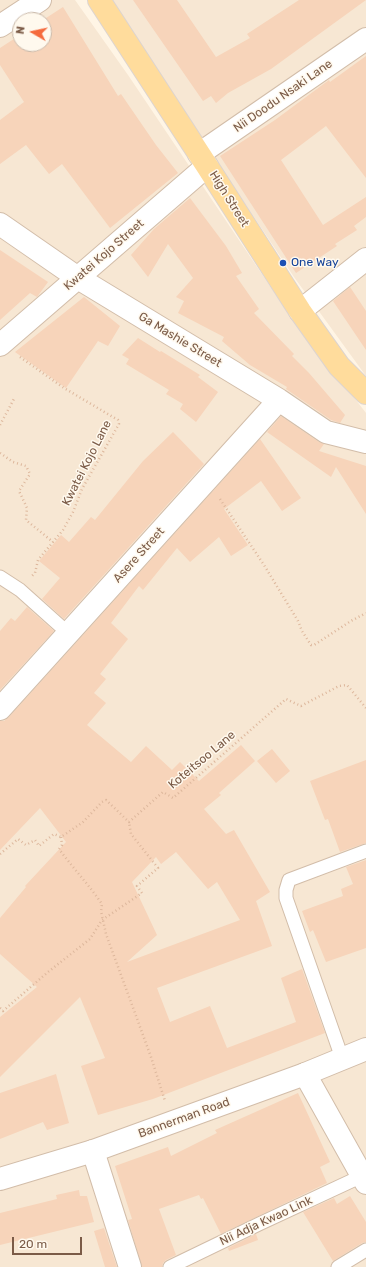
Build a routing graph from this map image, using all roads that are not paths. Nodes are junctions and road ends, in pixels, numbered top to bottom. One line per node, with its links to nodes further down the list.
1 (40, 0): 3 (street)
2 (98, 0): 5 (main road, High Street)
3 (0, 26)
4 (366, 39): 5 (street, Nii Doodu Nsaki Lane)
5 (203, 160): 8 (street, Kwatei Kojo Street); 9 (main road, High Street)
6 (0, 224): 8 (street, Ga Mashie Street)
7 (366, 259): 9 (street)
8 (78, 278): 10 (street, Kwatei Kojo Street); 12 (street, Ga Mashie Street)
9 (300, 311): 11 (main road, High Street)
10 (1, 344)
11 (366, 393)
12 (278, 400): 13 (street, Ga Mashie Street); 15 (street, Asere Street)
13 (366, 442)
14 (0, 577): 15 (lane)
15 (68, 633): 16 (street, Asere Street)
16 (0, 709)
17 (366, 851): 19 (lane)
18 (366, 1049): 19 (street, Bannerman Road)
19 (342, 1058): 20 (street, Bannerman Road)
20 (305, 1074): 21 (street, Bannerman Road); 23 (street)
21 (93, 1151): 22 (street, Bannerman Road); 25 (street)
22 (0, 1179)
23 (364, 1180): 26 (lane, Nii Adja Kwao Link)
24 (366, 1250): 27 (lane)
25 (130, 1267)
26 (170, 1267)
27 (338, 1267)

